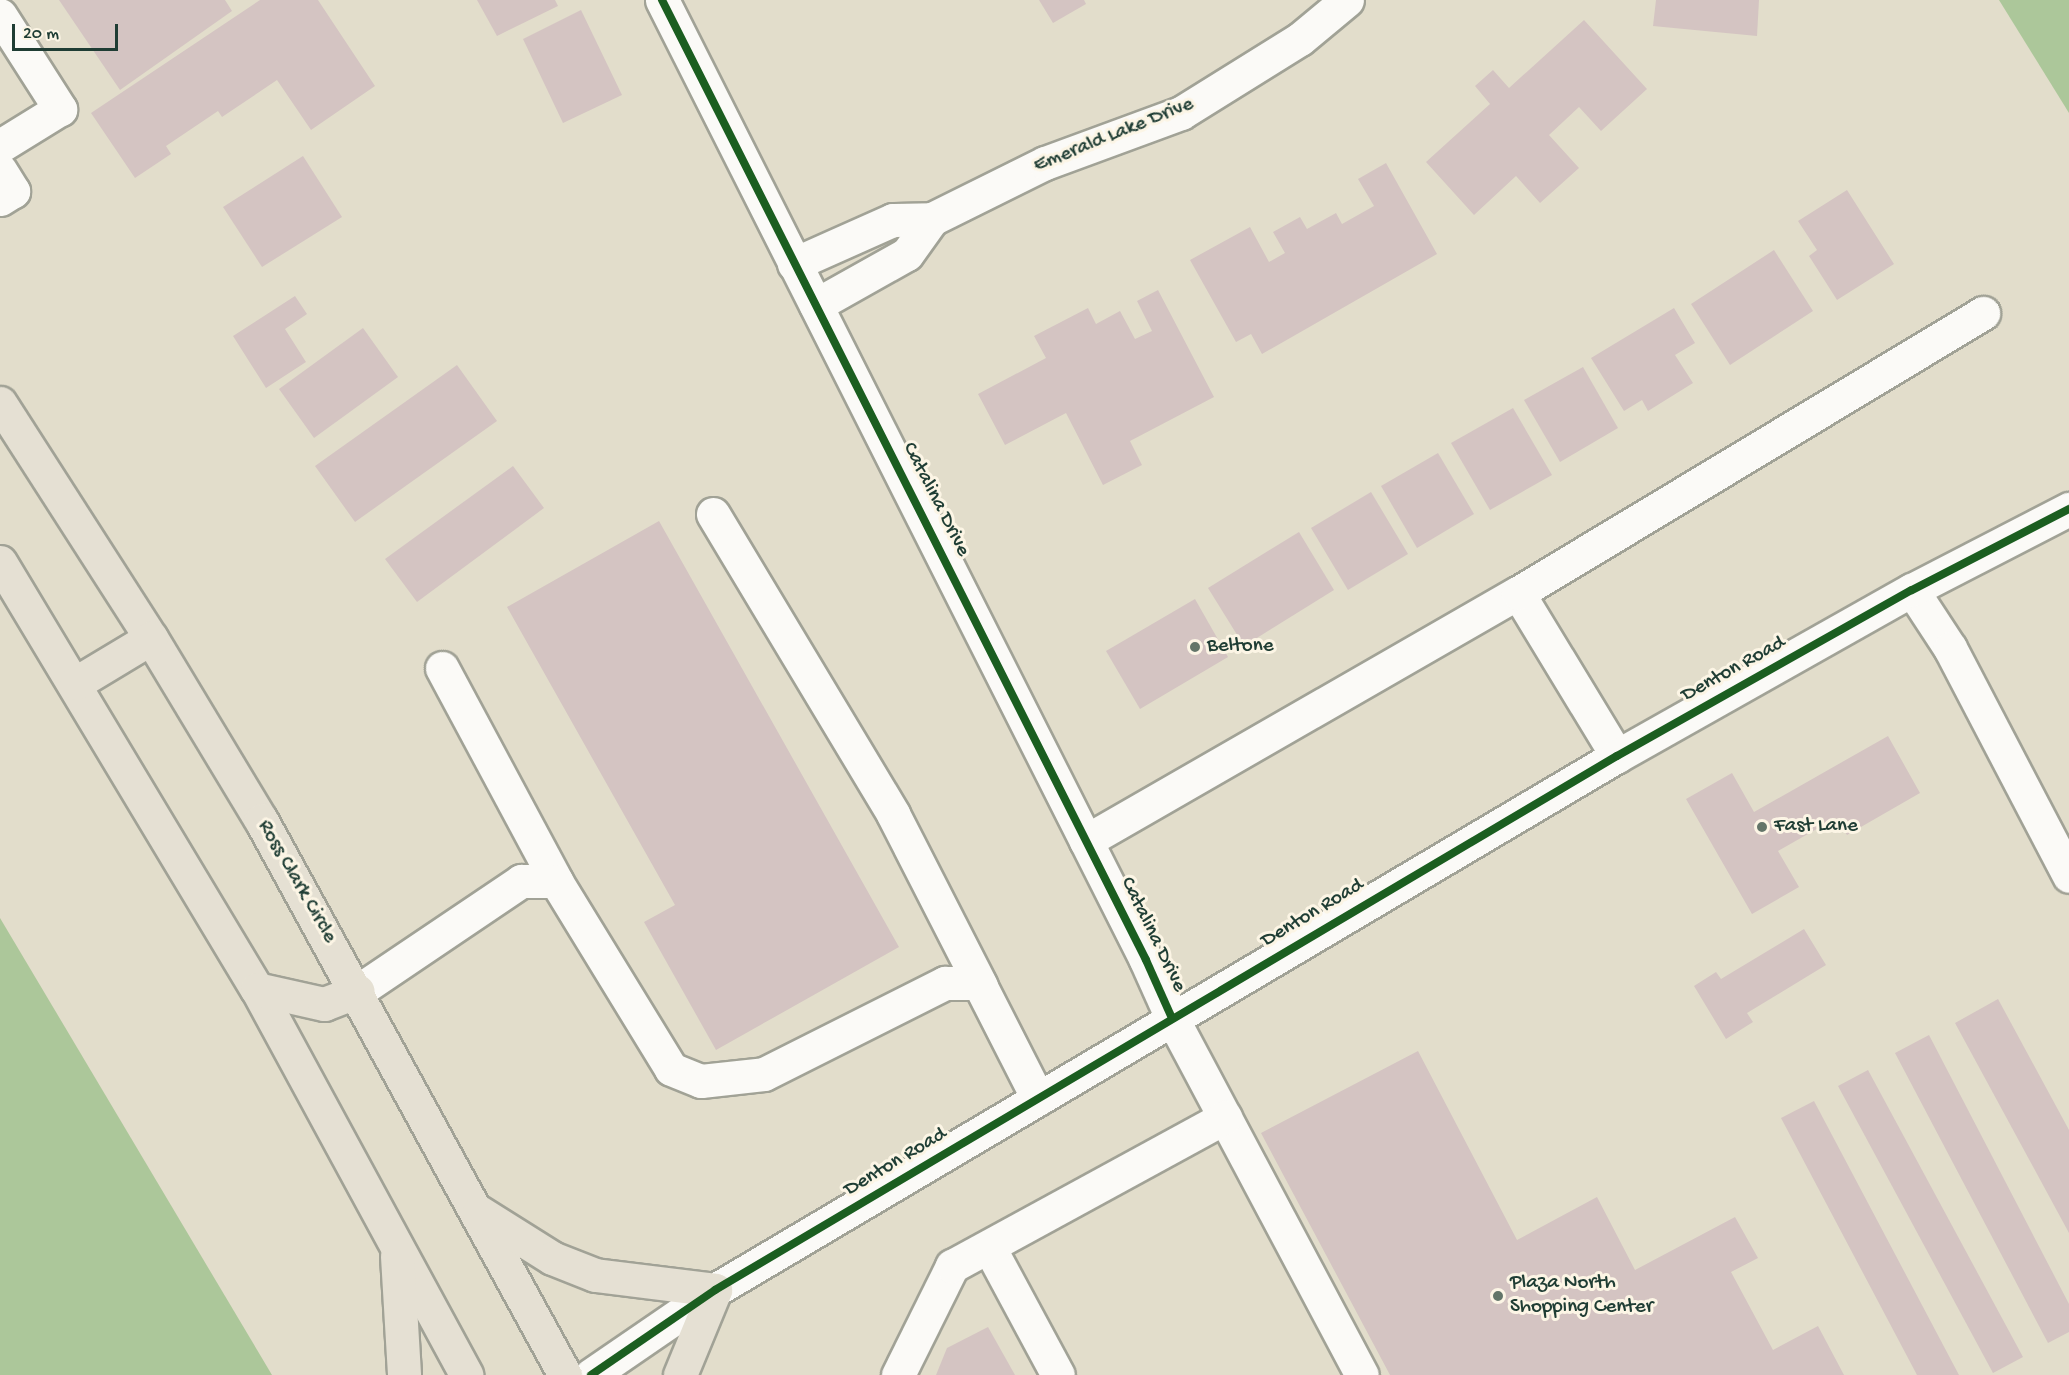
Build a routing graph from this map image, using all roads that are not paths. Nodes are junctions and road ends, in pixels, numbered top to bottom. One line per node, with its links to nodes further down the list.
1 (663, 0): 8 (street, Catalina Drive)
2 (1347, 0): 7 (street, Emerald Lake Drive)
3 (0, 15): 4 (street)
4 (0, 146)
5 (0, 170): 6 (street)
6 (0, 199)
7 (932, 219): 8 (street, Emerald Lake Drive); 9 (street, Emerald Lake Drive)
8 (794, 264): 9 (street, Catalina Drive)
9 (816, 304): 21 (street, Catalina Drive)
10 (1983, 313): 16 (street)
11 (0, 403): 17 (highway, Ross Clark Circle)
12 (2069, 509): 15 (street, Denton Road)
13 (713, 514): 24 (street)
14 (0, 562): 19 (highway)
15 (1912, 590): 20 (street, Denton Road); 22 (street)
16 (1518, 593): 20 (street); 21 (street)
17 (151, 638): 19 (highway); 26 (highway, Ross Clark Circle)
18 (442, 668): 23 (street)
19 (76, 683): 25 (highway)
20 (1617, 756): 27 (street, Denton Road)
21 (1086, 841): 27 (street, Catalina Drive)
22 (2069, 876)
23 (556, 881): 24 (street); 26 (street)
24 (981, 986): 28 (street)
25 (257, 989): 26 (highway); 31 (highway)
26 (358, 991): 30 (highway, Ross Clark Circle)
27 (1172, 1018): 28 (street, Denton Road); 29 (street, Catalina Drive)
28 (1038, 1099): 33 (street, Denton Road)
29 (1225, 1117): 32 (street); 34 (street, Catalina Drive)
30 (478, 1212): 33 (highway); 37 (highway, Ross Clark Circle)
31 (395, 1242): 35 (highway); 36 (highway)
32 (988, 1247): 40 (street); 41 (street)
33 (716, 1290): 38 (street, Denton Road); 39 (highway)
34 (1357, 1373)
35 (405, 1375)
36 (467, 1375)
37 (565, 1375)
38 (591, 1375)
39 (680, 1375)
40 (898, 1375)
41 (1058, 1375)

